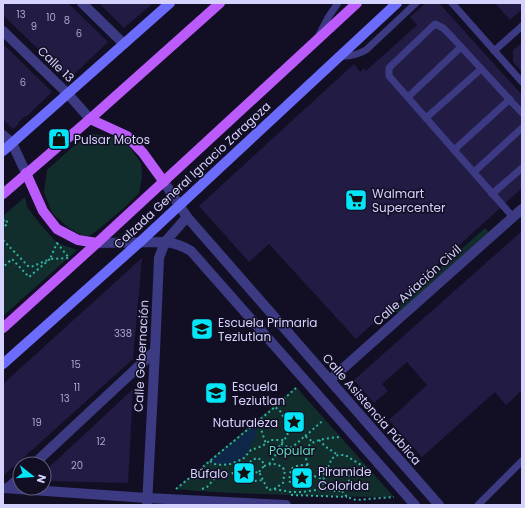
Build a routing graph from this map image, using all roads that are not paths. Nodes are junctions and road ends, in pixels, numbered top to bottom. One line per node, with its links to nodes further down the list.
1 (82, 3): 12 (street)
2 (170, 3): 12 (main road)
3 (220, 3): 23 (main road)
4 (338, 3): 11 (lane)
5 (357, 3): 11 (main road, Calzada General Ignacio Zaragoza)
6 (397, 3): 15 (main road, Calzada General Ignacio Zaragoza)
7 (416, 3): 15 (lane)
8 (452, 3): 14 (lane)
9 (522, 26): 14 (lane)
10 (3, 31): 18 (street, Calle 13)
11 (318, 39): 32 (main road, Calzada General Ignacio Zaragoza)
12 (124, 44): 18 (main road)
13 (461, 46): 16 (lane); 19 (lane); 19 (lane)
14 (494, 51): 17 (lane)
15 (339, 56): 35 (main road, Calzada General Ignacio Zaragoza)
16 (481, 68): 20 (lane); 22 (lane)
17 (522, 82)
18 (68, 94): 23 (street, Calle 13); 26 (main road)
19 (408, 97): 22 (lane)
20 (510, 99): 21 (lane); 27 (lane)
21 (522, 113)
22 (426, 118): 27 (lane)
23 (90, 119): 31 (main road); 32 (main road)
24 (522, 128): 30 (lane)
25 (3, 135): 26 (street)
26 (12, 143): 28 (main road); 31 (street)
27 (454, 150): 30 (lane)
28 (3, 151)
29 (522, 168): 34 (lane)
30 (474, 172): 34 (lane)
31 (26, 173): 33 (main road); 41 (main road)
32 (164, 182): 35 (street, Calle Asistencia Pública); 41 (main road, Calzada General Ignacio Zaragoza)
33 (3, 194)
34 (492, 194): 38 (lane)
35 (179, 205): 37 (street, Calle Asistencia Pública); 39 (main road, Calzada General Ignacio Zaragoza)
36 (522, 209): 38 (street, Calle Aviación Civil)
37 (187, 217): 40 (street, Calle Gobernación); 45 (street, Calle Asistencia Pública)
38 (513, 217): 45 (street, Calle Aviación Civil)
39 (140, 242): 40 (street); 41 (street); 44 (main road, Calzada General Ignacio Zaragoza)
40 (165, 242): 43 (street, Calle Gobernación); 51 (street)
41 (97, 243): 42 (main road, Calzada General Ignacio Zaragoza)
42 (3, 328)
43 (155, 351): 46 (street); 49 (street, Calle Gobernación)
44 (3, 364)
45 (330, 380): 52 (street, Calle Asistencia Pública)
46 (43, 456)
47 (522, 461): 53 (lane)
48 (6, 488): 49 (street)
49 (147, 501): 50 (street)
50 (286, 505)
51 (415, 505)
52 (439, 505)
53 (478, 505)

